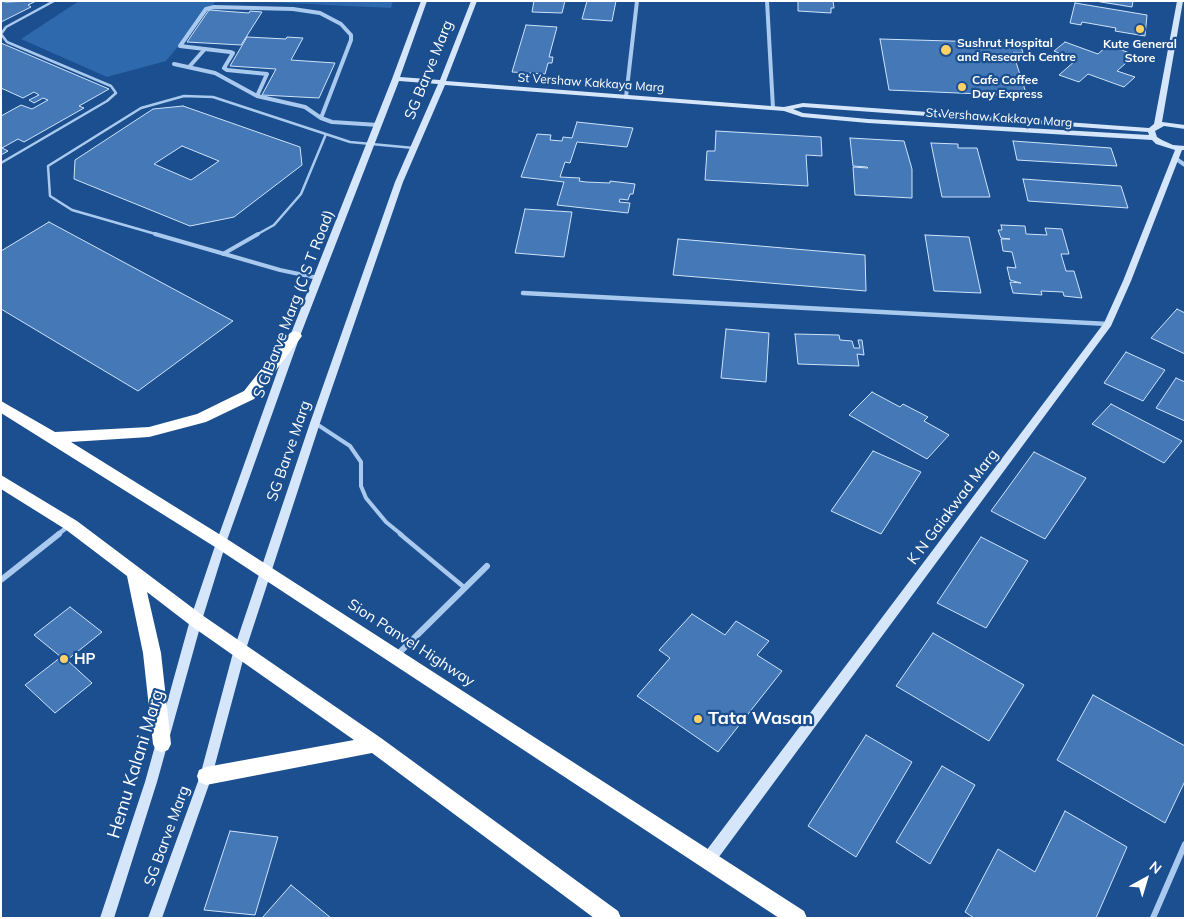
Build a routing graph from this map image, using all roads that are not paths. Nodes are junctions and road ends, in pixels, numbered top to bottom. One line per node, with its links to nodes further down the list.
1 (54, 1): 7 (lane)
2 (424, 1): 13 (street, S G Barve Marg (C S T Road))
3 (474, 1): 14 (street, SG Barve Marg)
4 (636, 1): 16 (street)
5 (767, 1): 17 (street)
6 (1180, 1): 25 (street)
7 (1, 34): 31 (lane)
8 (204, 50): 10 (street); 11 (street); 20 (street)
9 (174, 64): 10 (street)
10 (189, 67): 12 (street)
11 (230, 70): 12 (street); 15 (street)
12 (225, 78): 15 (street)
13 (396, 79): 14 (street, St Vershaw Kakkaya Marg); 23 (street, S G Barve Marg (C S T Road))
14 (442, 83): 16 (street, St Vershaw Kakkaya Marg); 29 (street, SG Barve Marg)
15 (257, 96): 20 (street)
16 (626, 97): 17 (street, St Vershaw Kakkaya Marg)
17 (773, 108): 18 (street, St Vershaw Kakkaya Marg)
18 (784, 109): 19 (street, St Vershaw Kakkaya Marg); 21 (street, St Vershaw Kakkaya Marg)
19 (866, 110): 21 (street); 22 (street, St Vershaw Kakkaya Marg)
20 (322, 118): 23 (street)
21 (868, 121): 26 (street, St Vershaw Kakkaya Marg)
22 (1035, 122): 25 (street, St Vershaw Kakkaya Marg); 26 (street)
23 (378, 125): 28 (street, S G Barve Marg (C S T Road))
24 (1185, 128): 25 (street)
25 (1154, 131): 26 (street, St Vershaw Kakkaya Marg); 30 (street)
26 (1038, 132)
27 (326, 134): 28 (lane); 33 (lane); 33 (lane)
28 (370, 146): 29 (lane); 34 (street, S G Barve Marg (C S T Road))
29 (414, 148): 39 (street, SG Barve Marg)
30 (1180, 152): 32 (street); 36 (street, K N Gaiakwad Marg)
31 (1, 162)
32 (1185, 165)
33 (223, 254): 34 (lane)
34 (318, 278): 37 (street, S G Barve Marg (C S T Road))
35 (523, 293): 36 (street)
36 (1108, 324): 56 (street, K N Gaiakwad Marg)
37 (295, 336): 40 (highway); 43 (street, S G Barve Marg (C S T Road))
38 (1, 406): 40 (highway, Sion Panvel Highway)
39 (315, 423): 46 (street, SG Barve Marg); 48 (lane)
40 (52, 438): 43 (highway, Sion Panvel Highway)
41 (1, 481): 42 (highway)
42 (71, 525): 45 (highway); 47 (street)
43 (220, 542): 46 (highway, Sion Panvel Highway); 49 (street, S G Barve Marg (C S T Road))
44 (488, 566): 48 (street)
45 (134, 572): 49 (highway); 52 (highway)
46 (264, 572): 50 (street, SG Barve Marg); 51 (highway, Sion Panvel Highway)
47 (1, 580)
48 (465, 588): 51 (street)
49 (196, 620): 50 (highway); 52 (street, Hemu Kalani Marg)
50 (240, 649): 53 (highway); 54 (street, SG Barve Marg)
51 (396, 656): 56 (highway, Sion Panvel Highway)
52 (162, 744): 57 (street, Hemu Kalani Marg)
53 (375, 744): 54 (highway); 59 (highway)
54 (206, 776): 58 (street, SG Barve Marg)
55 (1185, 844): 61 (street)
56 (708, 860): 60 (highway, Sion Panvel Highway)
57 (107, 918)
58 (155, 918)
59 (611, 918)
60 (797, 918)
61 (1153, 918)

